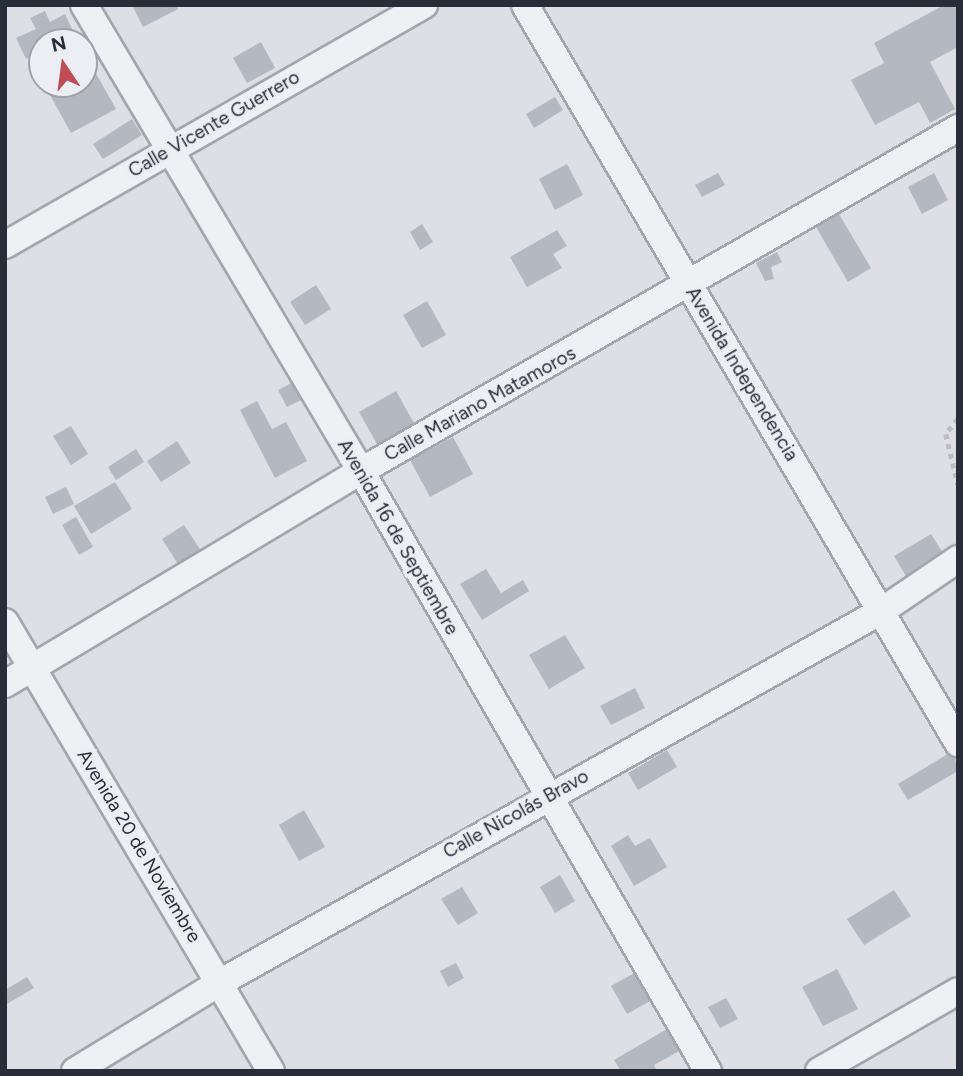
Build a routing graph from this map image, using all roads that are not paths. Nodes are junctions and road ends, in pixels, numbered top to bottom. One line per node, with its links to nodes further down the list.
1 (84, 5): 5 (street, Avenida 16 de Septiembre)
2 (424, 5): 5 (street, Calle Vicente Guerrero)
3 (525, 5): 7 (street, Avenida Independencia)
4 (958, 128): 7 (street, Calle Mariano Matamoros)
5 (169, 149): 6 (street, Calle Vicente Guerrero); 8 (street, Avenida 16 de Septiembre)
6 (5, 245)
7 (689, 286): 8 (street, Calle Mariano Matamoros); 10 (street, Avenida Independencia)
8 (361, 471): 12 (street, Calle Mariano Matamoros); 15 (street, Avenida 16 de Septiembre)
9 (958, 559): 10 (street, Calle Nicolás Bravo)
10 (883, 610): 14 (street, Avenida Independencia); 15 (street, Calle Nicolás Bravo)
11 (5, 622): 12 (street, Avenida 20 de Noviembre)
12 (33, 668): 13 (street, Calle Mariano Matamoros); 16 (street, Avenida 20 de Noviembre)
13 (5, 684)
14 (958, 743)
15 (546, 797): 16 (street, Calle Nicolás Bravo); 20 (street, Avenida 16 de Septiembre)
16 (220, 982): 18 (street, Calle Nicolás Bravo); 19 (street, Avenida 20 de Noviembre)
17 (958, 991): 21 (street)
18 (75, 1071)
19 (271, 1071)
20 (708, 1071)
21 (819, 1071)

